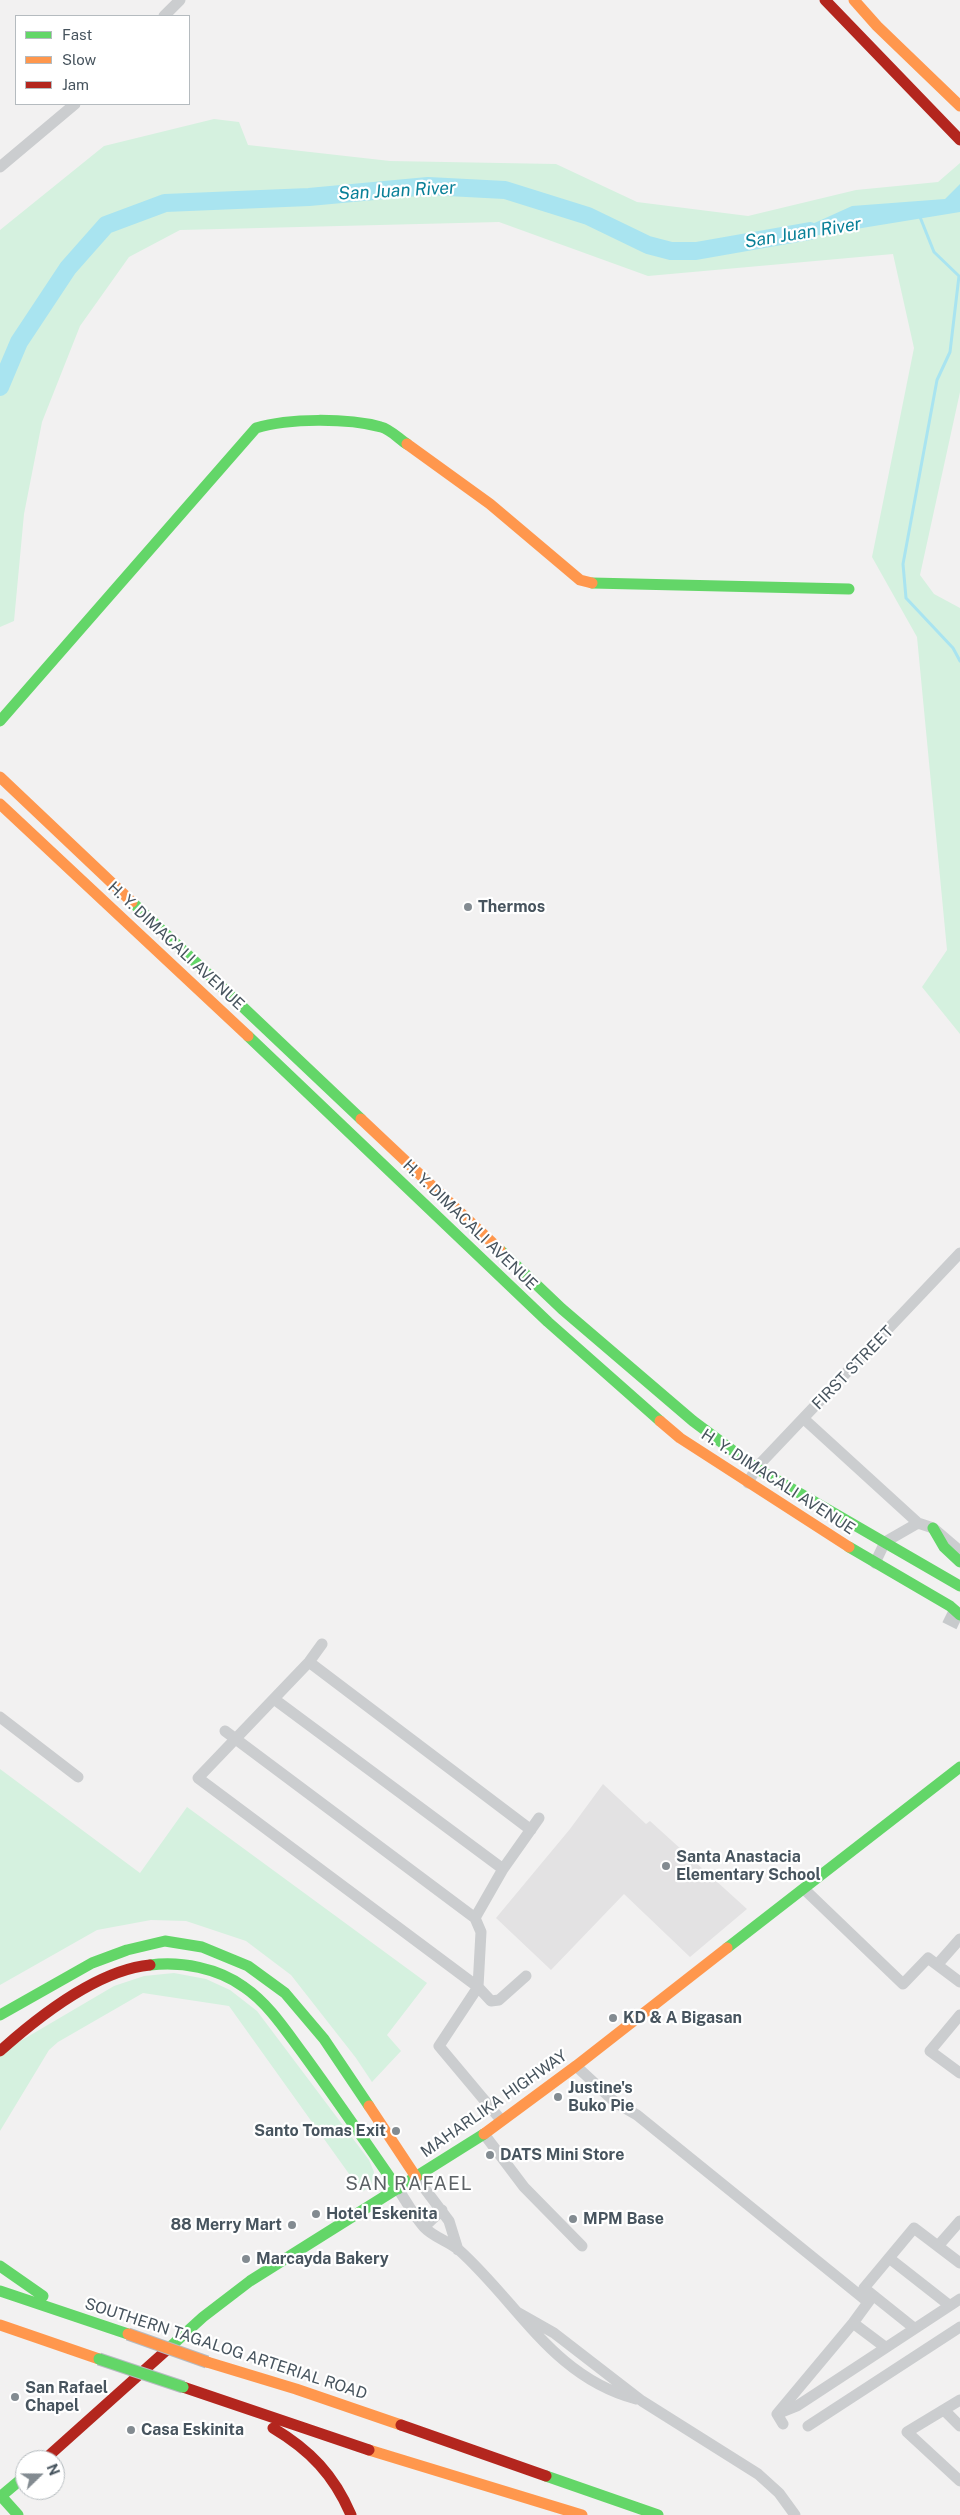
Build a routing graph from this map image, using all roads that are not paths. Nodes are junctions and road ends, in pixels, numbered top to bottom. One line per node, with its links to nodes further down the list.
1 (180, 0): 4 (street)
2 (825, 0): 7 (main road)
3 (854, 0): 6 (main road)
4 (165, 15)
5 (74, 105): 8 (street)
6 (960, 106)
7 (960, 140)
8 (0, 167)
9 (849, 589): 10 (main road)
10 (0, 721)
11 (0, 777): 14 (main road, H. Y. DIMACALI AVENUE)
12 (0, 804): 15 (main road, H. Y. DIMACALI AVENUE)
13 (960, 1253): 16 (street, FIRST STREET)
14 (562, 1309): 15 (main road); 17 (main road, H. Y. DIMACALI AVENUE)
15 (548, 1322): 18 (main road, H. Y. DIMACALI AVENUE)
16 (804, 1418): 17 (street, FIRST STREET); 19 (street)
17 (756, 1468): 18 (street, FIRST STREET); 21 (main road, H. Y. DIMACALI AVENUE)
18 (748, 1483): 24 (main road, H. Y. DIMACALI AVENUE)
19 (918, 1523): 20 (street); 21 (street)
20 (933, 1528): 22 (street); 23 (main road)
21 (886, 1542): 24 (street); 26 (main road, H. Y. DIMACALI AVENUE)
22 (960, 1551)
23 (960, 1562)
24 (875, 1563): 25 (main road, H. Y. DIMACALI AVENUE)
25 (898, 1576): 27 (main road); 28 (main road, H. Y. DIMACALI AVENUE)
26 (960, 1586)
27 (946, 1614)
28 (960, 1614)
29 (322, 1644): 30 (street)
30 (309, 1662): 31 (street); 38 (street)
31 (274, 1699): 34 (street); 39 (street)
32 (0, 1717): 36 (street)
33 (225, 1731): 34 (street)
34 (234, 1740): 41 (street); 46 (street)
35 (960, 1767): 40 (main road, MAHARLIKA HIGHWAY)
36 (78, 1778)
37 (539, 1818): 38 (street)
38 (531, 1830): 39 (street)
39 (503, 1869): 41 (street)
40 (804, 1889): 43 (street); 50 (main road, MAHARLIKA HIGHWAY)
41 (475, 1918): 46 (street)
42 (960, 1939): 43 (street)
43 (937, 1964): 45 (street)
44 (526, 1976): 46 (street)
45 (960, 1982)
46 (478, 1987): 52 (street)
47 (0, 2015): 54 (main road)
48 (960, 2015): 51 (street)
49 (0, 2051): 55 (main road)
50 (576, 2066): 52 (main road, MAHARLIKA HIGHWAY); 67 (street)
51 (960, 2072)
52 (501, 2120): 53 (main road, MAHARLIKA HIGHWAY)
53 (484, 2134): 54 (main road, MAHARLIKA HIGHWAY); 59 (street)
54 (416, 2177): 55 (main road, MAHARLIKA HIGHWAY); 56 (street)
55 (398, 2189): 58 (street); 86 (main road, MAHARLIKA HIGHWAY)
56 (442, 2210): 58 (street); 61 (street)
57 (960, 2221): 60 (street)
58 (424, 2227): 61 (street)
59 (582, 2246)
60 (938, 2246): 62 (street); 63 (street)
61 (458, 2250): 69 (street)
62 (889, 2258): 67 (street); 68 (street)
63 (960, 2263)
64 (0, 2266): 70 (main road)
65 (0, 2291): 70 (main road, SOUTHERN TAGALOG ARTERIAL ROAD)
66 (960, 2298): 68 (street)
67 (870, 2299): 71 (street); 74 (street)
68 (949, 2305): 74 (street)
69 (517, 2312): 80 (street); 80 (street)
70 (89, 2321): 93 (main road, SOUTHERN TAGALOG ARTERIAL ROAD, bridge)
71 (854, 2323): 75 (street); 76 (street)
72 (0, 2325): 78 (main road, bridge)
73 (960, 2327): 84 (street)
74 (914, 2328): 75 (street)
75 (885, 2347): 77 (street)
76 (811, 2372): 77 (street); 82 (street)
77 (829, 2385): 82 (street)
78 (220, 2399): 91 (main road); 92 (main road)
79 (960, 2400): 81 (street)
80 (642, 2401): 94 (street)
81 (944, 2410): 85 (street); 87 (street)
82 (777, 2414): 83 (street)
83 (783, 2424)
84 (808, 2426)
85 (960, 2426)
86 (55, 2450)
87 (960, 2481)
88 (15, 2485): 89 (main road)
89 (1, 2497): 90 (main road)
90 (18, 2515)
91 (351, 2515)
92 (582, 2515)
93 (658, 2515)
94 (795, 2515)

